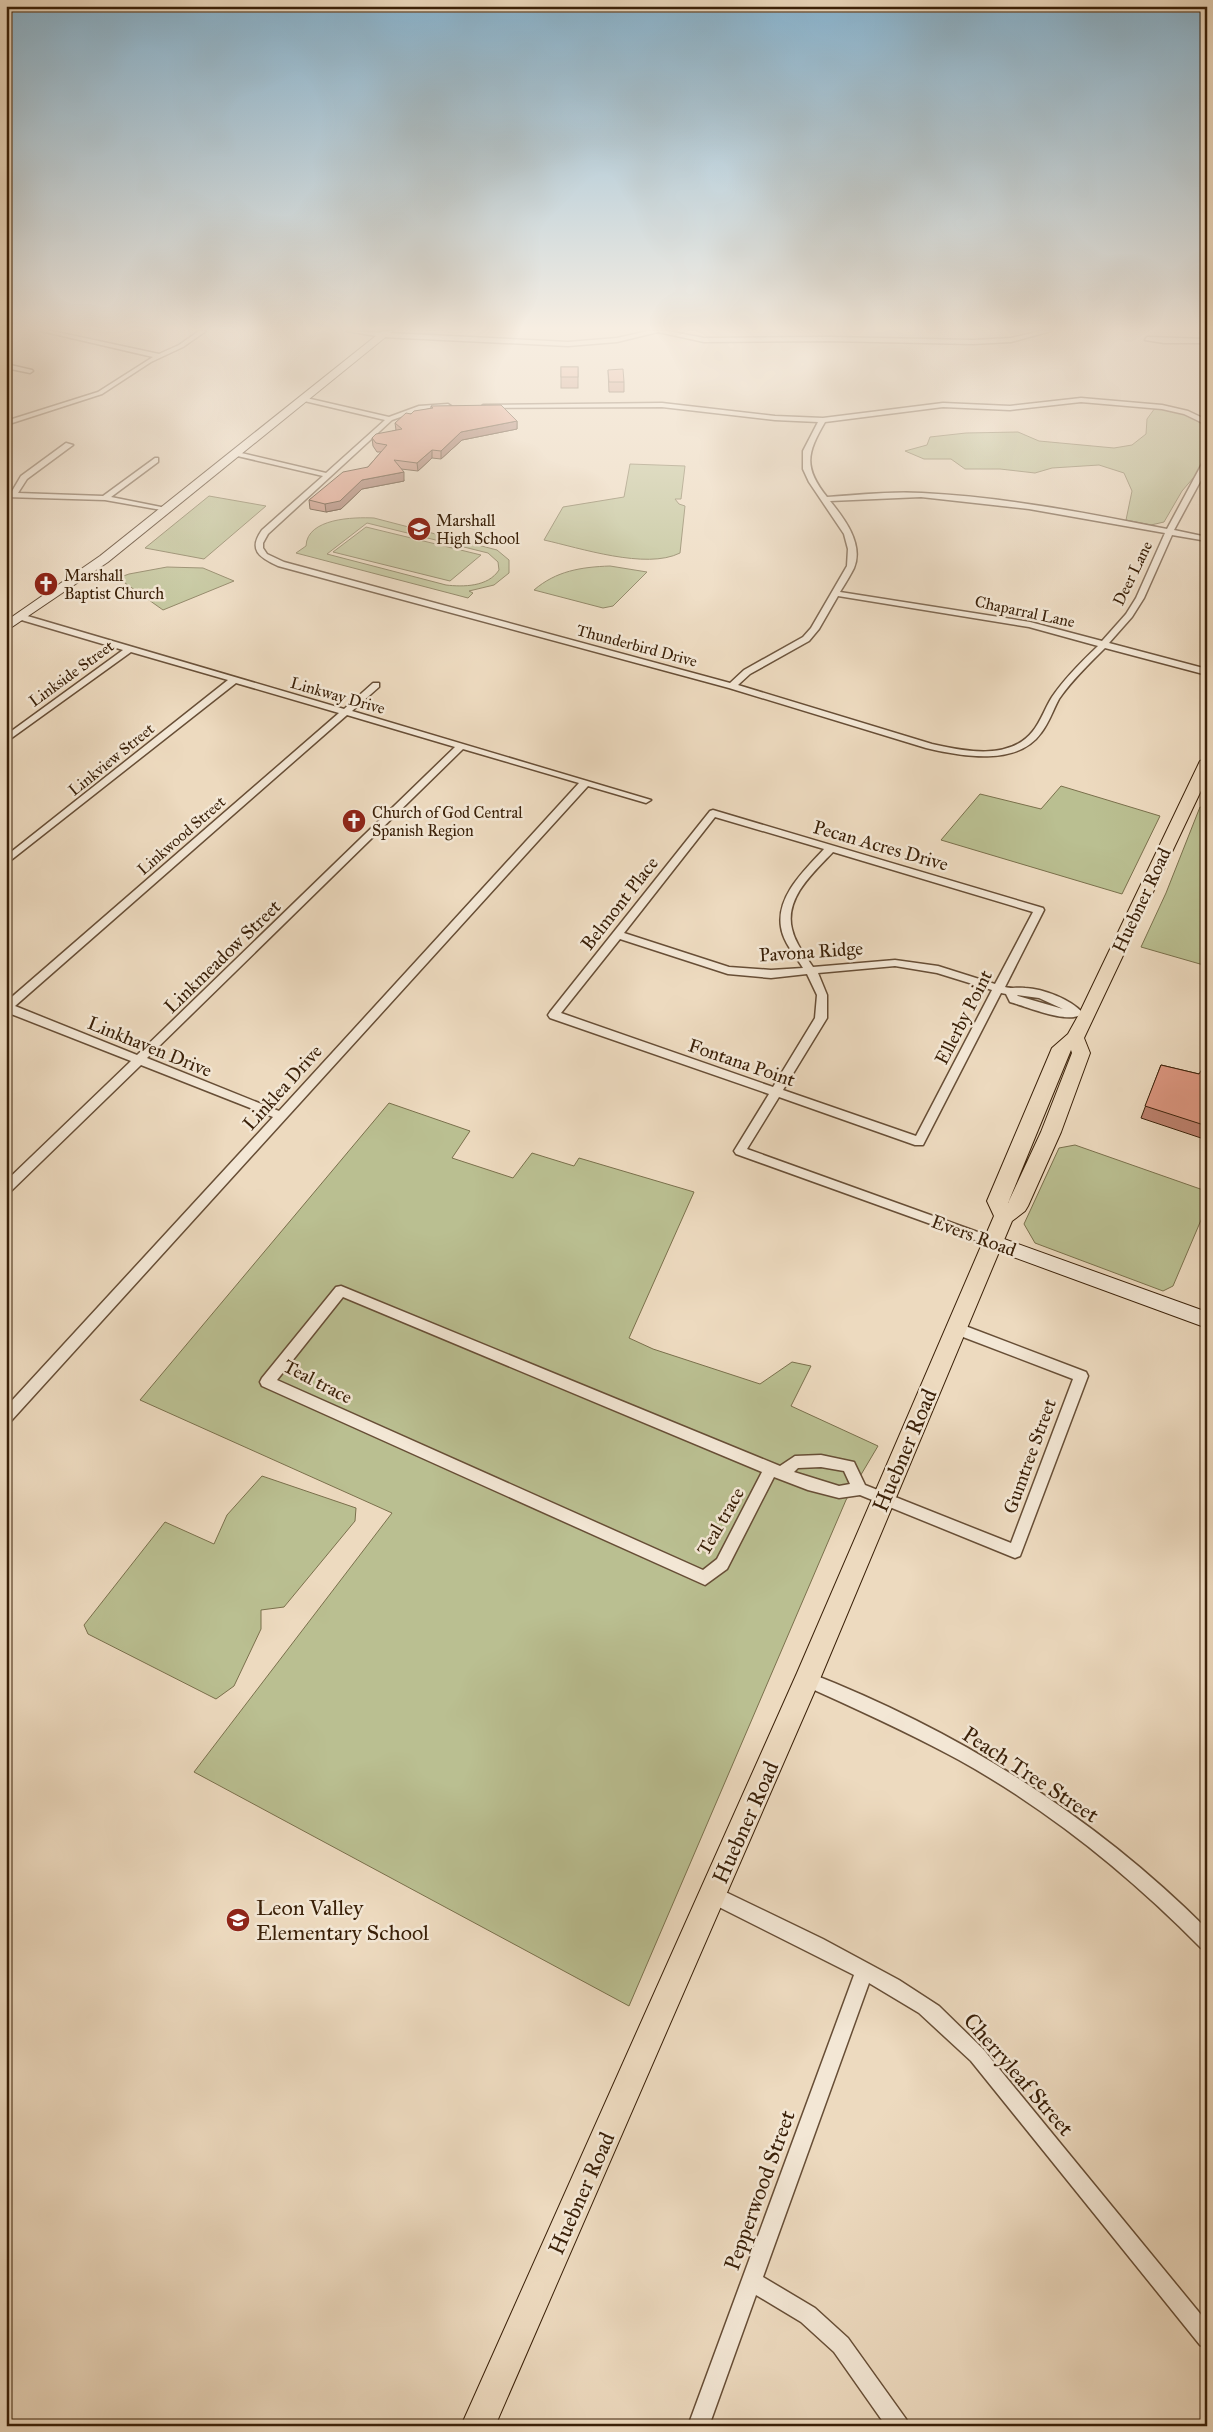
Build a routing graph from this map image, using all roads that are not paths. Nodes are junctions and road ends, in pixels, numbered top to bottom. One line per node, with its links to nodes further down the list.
1 (246, 444): 5 (main road)
2 (361, 444): 8 (street)
3 (810, 444): 11 (street)
4 (69, 445): 9 (street)
5 (236, 453): 8 (street); 12 (main road)
6 (155, 460): 10 (street)
7 (1207, 462): 13 (street, Deer Lane)
8 (327, 475): 23 (street, Thunderbird Drive)
9 (10, 495): 10 (street)
10 (105, 498): 12 (street)
11 (825, 499): 13 (street); 15 (street)
12 (167, 509): 16 (main road)
13 (1169, 532): 14 (street); 18 (street, Deer Lane)
14 (1207, 539)
15 (834, 593): 18 (street, Chaparral Lane); 23 (street)
16 (21, 617): 17 (main road); 19 (street, Linkway Drive)
17 (6, 627)
18 (1104, 646): 20 (street, Chaparral Lane); 27 (street, Deer Lane)
19 (129, 650): 21 (street, Linkway Drive); 25 (street, Linkside Street)
20 (1207, 672)
21 (234, 680): 24 (street, Linkway Drive); 33 (street, Linkview Street)
22 (376, 685): 24 (street, Linkwood Street)
23 (732, 686): 27 (street, Thunderbird Drive)
24 (345, 713): 26 (street, Linkway Drive); 38 (street, Linkwood Street)
25 (6, 739)
26 (461, 746): 29 (street, Linkway Drive); 41 (street, Linkmeadow Street)
27 (1009, 751)
28 (1206, 765): 39 (main road, Huebner Road)
29 (585, 783): 30 (street, Linkway Drive); 43 (street, Linklea Drive)
30 (646, 800)
31 (713, 813): 32 (street, Pecan Acres Drive); 35 (street, Belmont Place)
32 (831, 848): 34 (street, Pecan Acres Drive); 36 (street)
33 (6, 861)
34 (1039, 910): 37 (street, Ellerby Point)
35 (616, 934): 36 (street, Pavona Ridge); 40 (street, Belmont Place)
36 (810, 971): 37 (street, Pavona Ridge); 42 (street)
37 (997, 988): 39 (street, Pavona Ridge); 44 (street, Ellerby Point)
38 (6, 1008): 41 (street, Linkhaven Drive)
39 (1080, 1013): 46 (main road, Huebner Road)
40 (554, 1015): 42 (street, Fontana Point)
41 (140, 1061): 43 (street, Linkhaven Drive); 45 (street, Linkmeadow Street)
42 (777, 1093): 44 (street, Fontana Point); 46 (street, Evers Road)
43 (280, 1116): 49 (street, Linklea Drive)
44 (919, 1142)
45 (6, 1189)
46 (993, 1242): 47 (main road, Evers Road); 48 (main road, Huebner Road)
47 (1207, 1320)
48 (955, 1328): 51 (main road, Huebner Road); 51 (street, Gumtree Street)
49 (6, 1417)
50 (777, 1471): 50 (street, Teal trace); 51 (street, Teal trace); 51 (street)
51 (872, 1494): 52 (main road, Huebner Road)
52 (807, 1679): 53 (main road, Huebner Road); 54 (street, Peach Tree Street)
53 (713, 1895): 55 (street, Cherryleaf Street); 58 (main road, Huebner Road)
54 (1207, 1942)
55 (865, 1970): 56 (street, Pepperwood Street); 57 (street, Cherryleaf Street)
56 (751, 2281): 59 (street, Pepperwood Street); 60 (street)
57 (1207, 2338)
58 (478, 2426)
59 (698, 2426)
60 (899, 2426)

